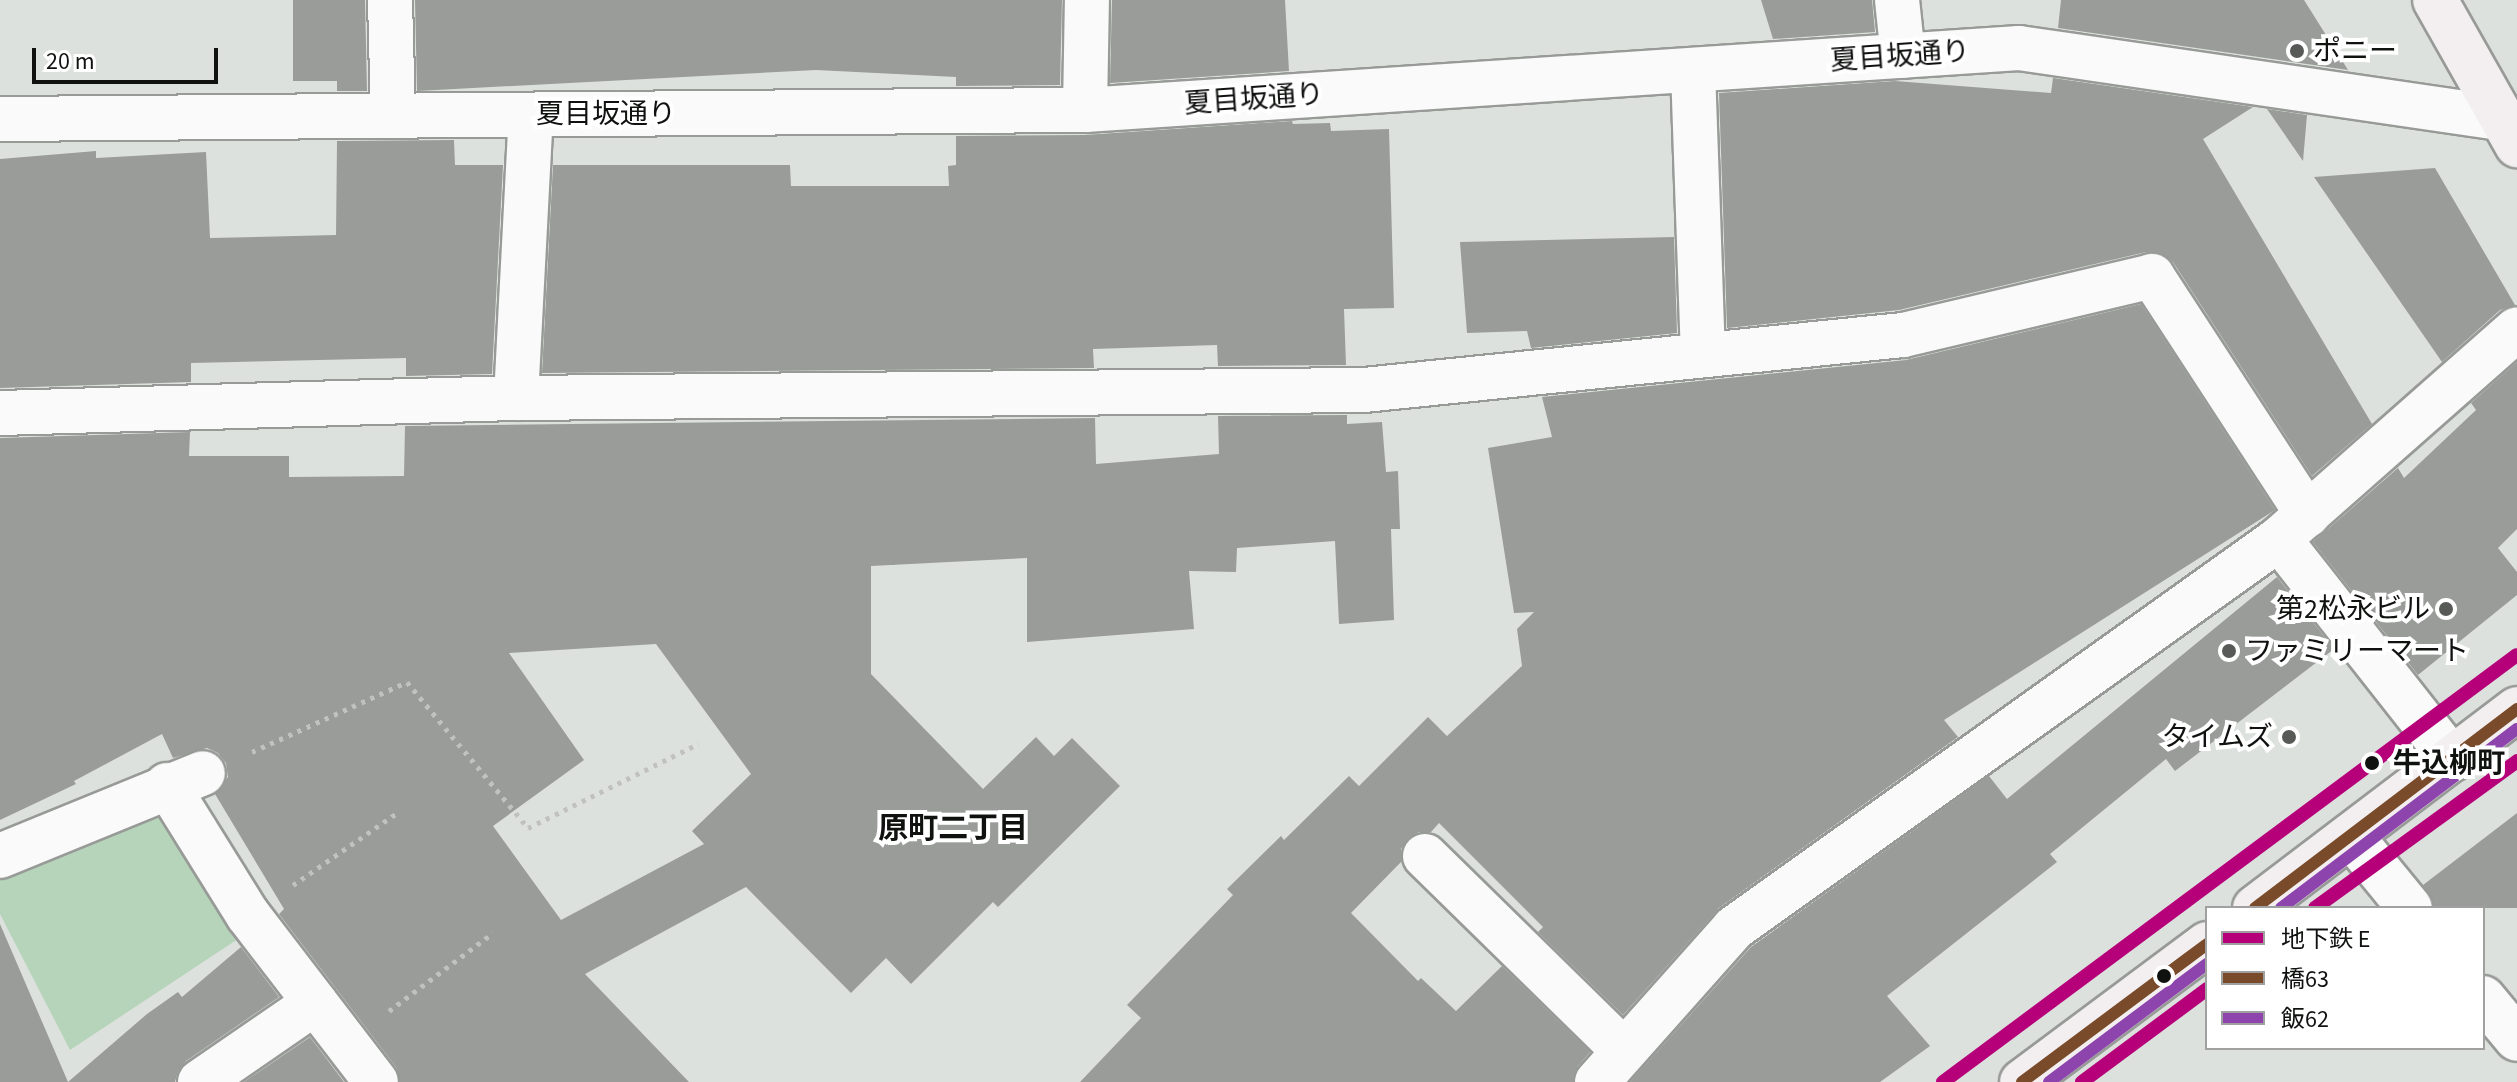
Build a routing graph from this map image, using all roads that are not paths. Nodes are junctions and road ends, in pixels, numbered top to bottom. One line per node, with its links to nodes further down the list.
1 (390, 0): 9 (street)
2 (1087, 0): 7 (street)
3 (1897, 0): 5 (street)
4 (2435, 0): 11 (main road)
5 (1903, 56): 6 (street, 夏目坂通り); 11 (street, 夏目坂通り)
6 (1693, 70): 7 (street, 夏目坂通り); 13 (street)
7 (1085, 110): 8 (street, 夏目坂通り)
8 (531, 115): 9 (street, 夏目坂通り); 14 (street)
9 (393, 116): 10 (street, 夏目坂通り)
10 (0, 119)
11 (2509, 131)
12 (2517, 329): 16 (street)
13 (1703, 355): 14 (street); 16 (street)
14 (516, 398): 15 (street)
15 (0, 413)
16 (2294, 527): 18 (street); 28 (street)
17 (2517, 709): 18 (main road)
18 (2452, 759): 19 (main road)
19 (2351, 836): 22 (main road); 23 (street)
20 (0, 856): 26 (street)
21 (1425, 856): 28 (street)
22 (2258, 906)
23 (2408, 906)
24 (2205, 945): 31 (main road)
25 (2485, 1000): 27 (street)
26 (315, 1003): 29 (street); 30 (street)
27 (2517, 1039)
28 (1610, 1067)
29 (200, 1082)
30 (376, 1082)
31 (2022, 1082)

